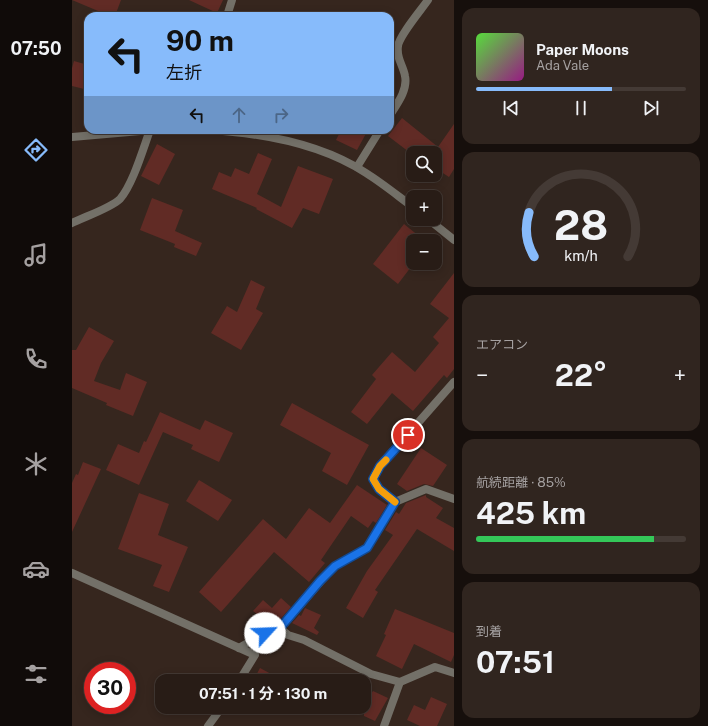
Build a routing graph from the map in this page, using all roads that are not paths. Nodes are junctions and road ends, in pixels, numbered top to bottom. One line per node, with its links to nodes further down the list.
1 (232, 0): 3 (street)
2 (428, 0): 4 (street)
3 (228, 12)
4 (394, 108)
5 (106, 134): 9 (street)
6 (149, 134): 12 (street)
7 (250, 134): 10 (street)
8 (378, 134): 10 (street)
9 (72, 137)
10 (357, 167): 11 (street)
11 (406, 202)
12 (72, 223)
13 (437, 226): 14 (street)
14 (454, 240)
15 (454, 382): 17 (street)
16 (454, 499): 17 (street)
17 (395, 502): 19 (street)
18 (72, 573): 20 (street)
19 (280, 628): 20 (street); 23 (street)
20 (238, 648): 22 (street)
21 (454, 673): 23 (street)
22 (243, 674)
23 (400, 682): 26 (street)
24 (217, 714): 25 (street)
25 (208, 726)
26 (384, 726)

